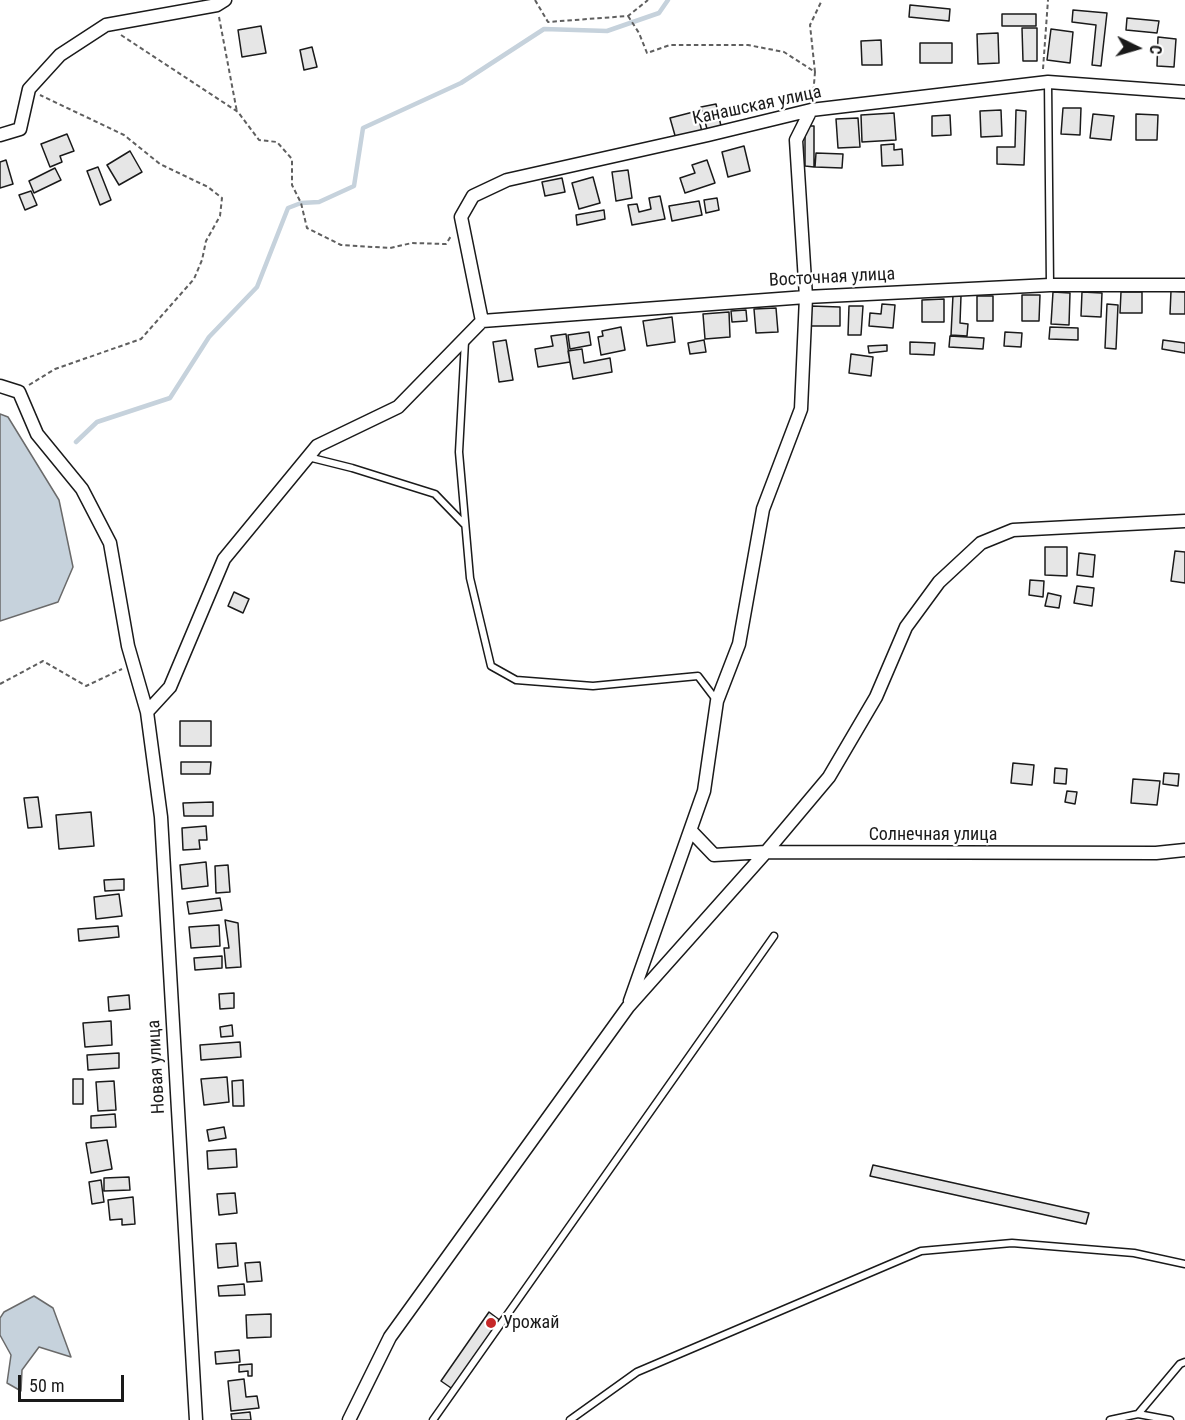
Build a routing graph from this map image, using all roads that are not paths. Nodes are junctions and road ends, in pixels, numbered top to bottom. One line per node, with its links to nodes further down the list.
1 (221, 3): 5 (street)
2 (1045, 83): 3 (street, Канашская улица); 4 (street, Канашская улица); 6 (lane)
3 (1185, 92)
4 (811, 110): 8 (street); 9 (street, Канашская улица)
5 (0, 135)
6 (1050, 285): 7 (street, Восточная улица); 8 (street, Восточная улица)
7 (1185, 285)
8 (806, 297): 9 (street, Восточная улица); 15 (street)
9 (482, 321): 10 (street)
10 (466, 338): 12 (street); 14 (lane)
11 (0, 386): 16 (street, Новая улица)
12 (308, 457): 14 (lane); 16 (street)
13 (1185, 521): 19 (street)
14 (466, 526): 15 (lane)
15 (717, 701): 17 (street)
16 (147, 712): 25 (street, Новая улица)
17 (691, 831): 19 (street, Солнечная улица); 21 (street)
18 (1185, 850): 19 (street, Солнечная улица)
19 (766, 852): 21 (street)
20 (774, 936): 27 (lane)
21 (628, 1007): 26 (street)
22 (1185, 1264): 28 (lane)
23 (1185, 1362): 24 (lane)
24 (1138, 1414): 29 (lane); 30 (lane)
25 (196, 1420)
26 (349, 1420)
27 (433, 1420)
28 (570, 1420)
29 (1110, 1420)
30 (1170, 1420)

